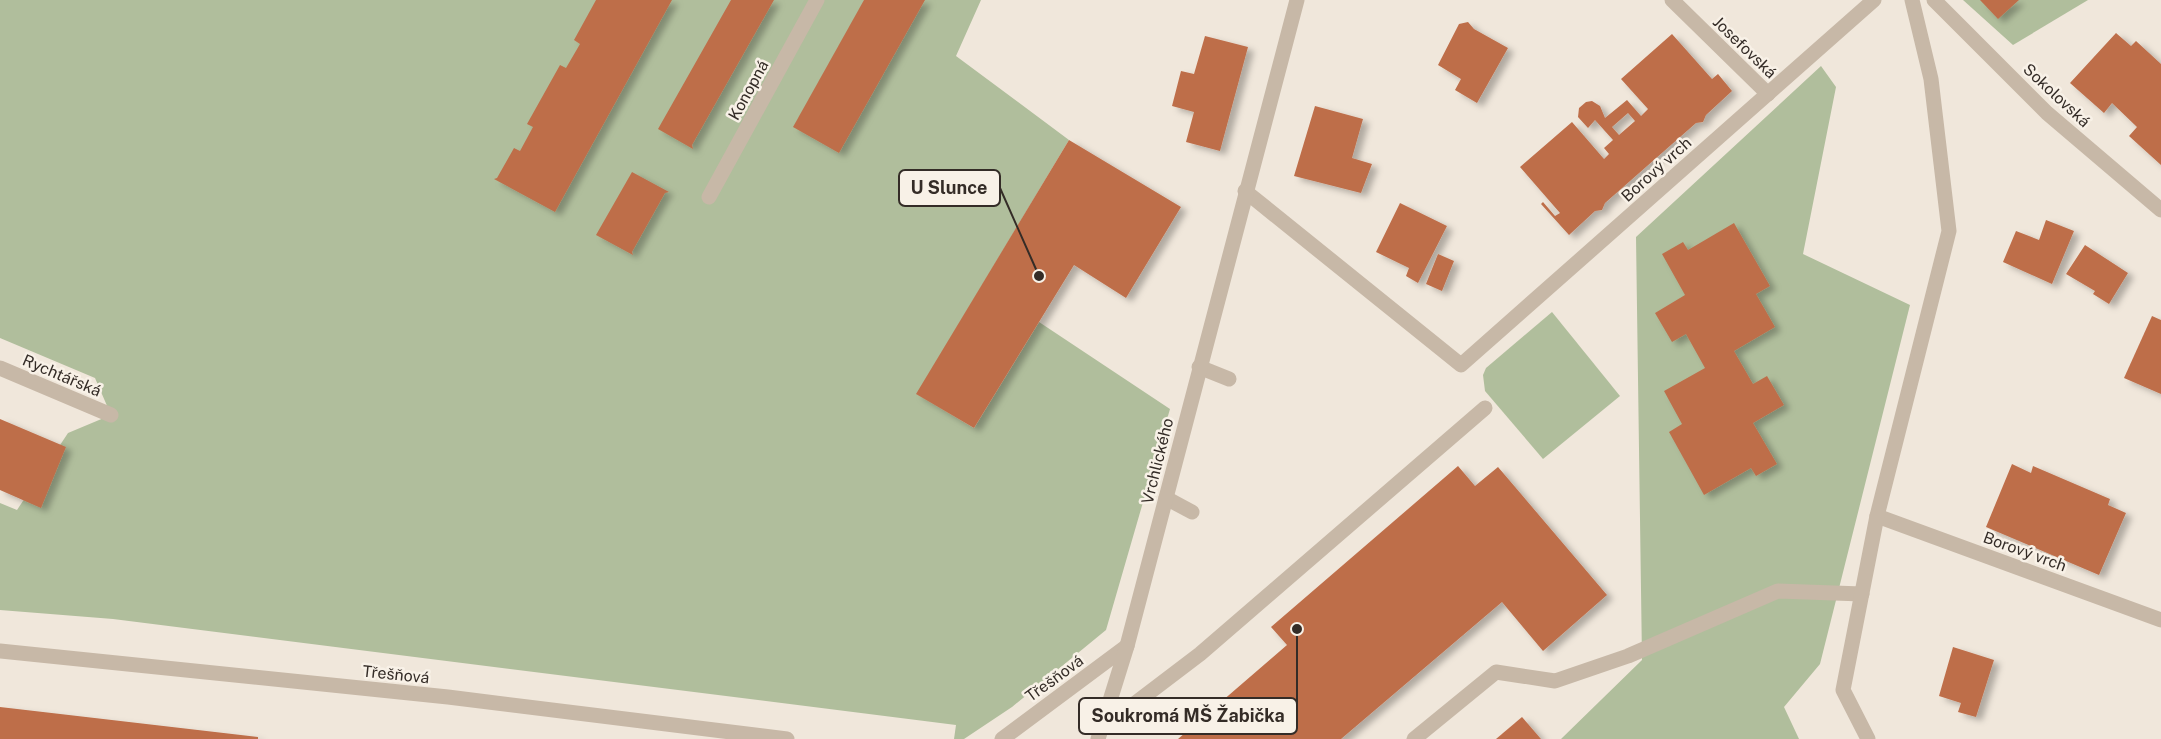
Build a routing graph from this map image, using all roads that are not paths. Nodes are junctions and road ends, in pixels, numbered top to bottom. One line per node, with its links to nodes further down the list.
1 (817, 0): 9 (street, Konopná)
2 (1297, 0): 8 (street, Vrchlického)
3 (1672, 0): 7 (street, Josefovská)
4 (1874, 0): 7 (street, Borový vrch)
5 (1912, 0): 18 (street)
6 (1934, 0): 10 (street, Sokolovská)
7 (1768, 94): 8 (street, Borový vrch)
8 (1245, 191): 11 (street, Vrchlického)
9 (710, 197)
10 (2161, 210)
11 (1199, 367): 13 (street); 16 (street, Vrchlického)
12 (0, 368): 15 (street, Rychtářská)
13 (1229, 379)
14 (1485, 408): 23 (street)
15 (111, 415)
16 (1166, 498): 17 (street); 21 (street, Vrchlického)
17 (1192, 512)
18 (1877, 516): 19 (street); 20 (street, Borový vrch)
19 (1862, 594): 26 (street); 27 (street)
20 (2161, 620)
21 (1127, 646): 23 (street, Vrchlického); 25 (street, Třešňová)
22 (0, 651): 24 (street, Třešňová)
23 (1099, 734)
24 (787, 739)
25 (1002, 739)
26 (1414, 739)
27 (1868, 739)

